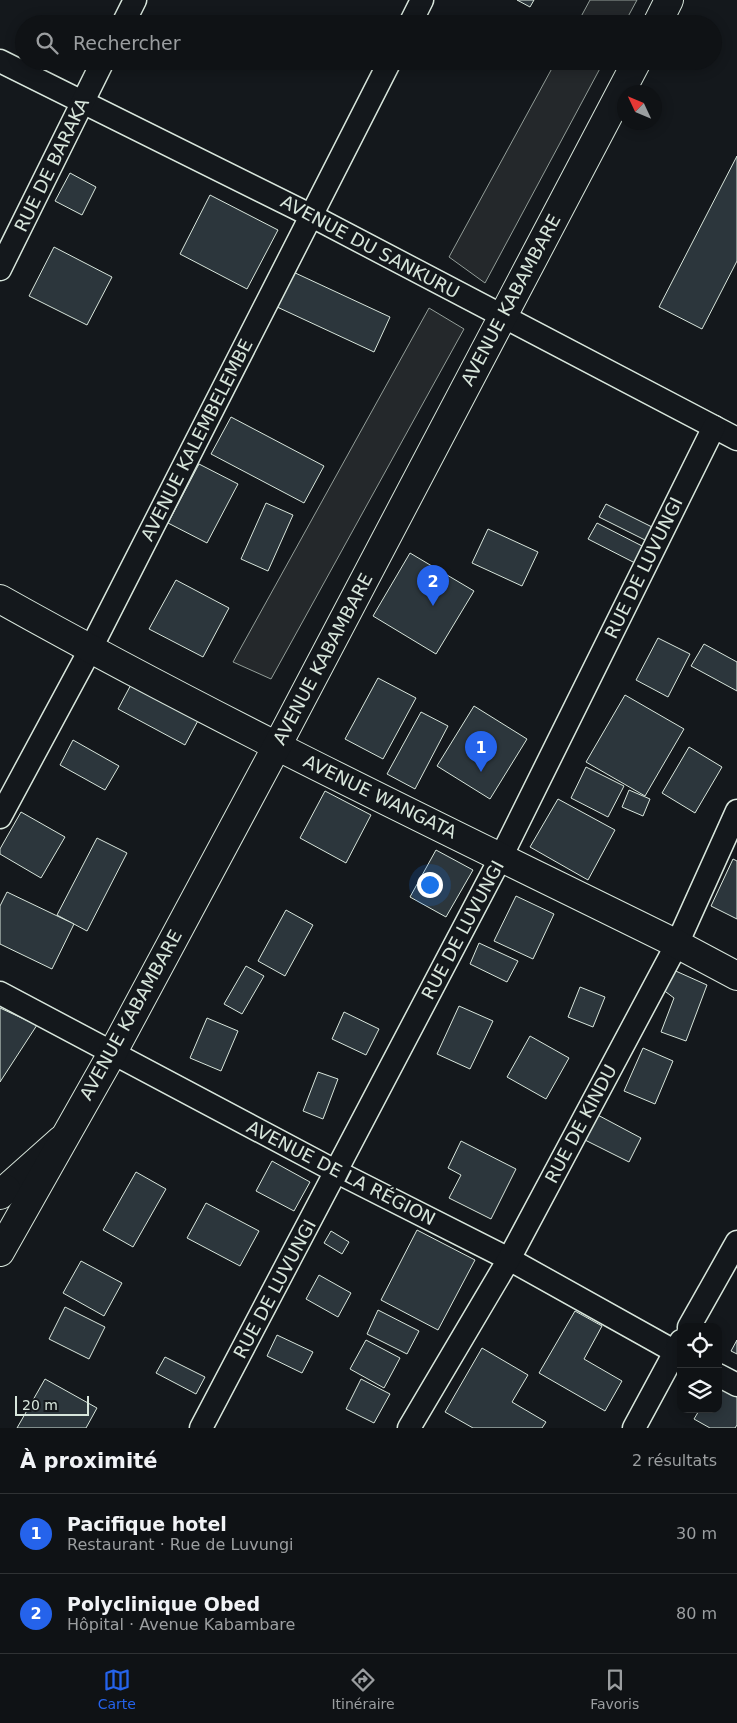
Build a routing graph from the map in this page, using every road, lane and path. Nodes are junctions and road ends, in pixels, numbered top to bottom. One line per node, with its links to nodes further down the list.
1 (135, 0): 4 (street)
2 (422, 0): 5 (street)
3 (670, 0): 6 (main road)
4 (127, 15)
5 (414, 15)
6 (662, 15)
7 (0, 60): 8 (street, AVENUE DU SANKURU)
8 (15, 67)
9 (20, 70): 13 (street, AVENUE DU SANKURU)
10 (99, 70): 13 (street, RUE DE BARAKA)
11 (385, 70): 14 (street, AVENUE KALEMBELEMBE)
12 (632, 70): 16 (main road, AVENUE KABAMBARE)
13 (83, 101): 14 (street, AVENUE DU SANKURU); 15 (street, RUE DE BARAKA)
14 (310, 215): 16 (street, AVENUE DU SANKURU); 20 (street, AVENUE KALEMBELEMBE)
15 (0, 269)
16 (503, 315): 17 (street, AVENUE DU SANKURU); 21 (main road, AVENUE KABAMBARE)
17 (714, 427): 18 (street, AVENUE DU SANKURU); 24 (street, RUE DE LUVUNGI)
18 (737, 438)
19 (0, 599): 20 (main road, AVENUE WANGATA)
20 (90, 650): 21 (main road, AVENUE WANGATA); 23 (street, AVENUE KALEMBELEMBE)
21 (277, 746): 24 (main road, AVENUE WANGATA); 28 (main road, AVENUE KABAMBARE)
22 (737, 811): 25 (street, RUE DE KINDU)
23 (0, 817)
24 (501, 857): 25 (main road, AVENUE WANGATA); 30 (street, RUE DE LUVUNGI)
25 (677, 944): 26 (main road, AVENUE WANGATA); 34 (street, RUE DE KINDU)
26 (737, 976)
27 (0, 994): 28 (street, AVENUE DE LA RÉGION)
28 (112, 1052): 29 (main road, AVENUE KABAMBARE); 30 (street, AVENUE DE LA RÉGION)
29 (61, 1140): 31 (main road); 33 (main road, AVENUE KABAMBARE)
30 (337, 1172): 34 (street, AVENUE DE LA RÉGION); 40 (street, RUE DE LUVUNGI)
31 (3, 1192)
32 (737, 1242): 35 (street)
33 (0, 1252)
34 (509, 1259): 36 (street, AVENUE DE LA RÉGION); 41 (street, RUE DE KINDU)
35 (691, 1323)
36 (677, 1348)
37 (677, 1353): 42 (street)
38 (722, 1377): 39 (street)
39 (737, 1385)
40 (201, 1428)
41 (409, 1428)
42 (634, 1428)

